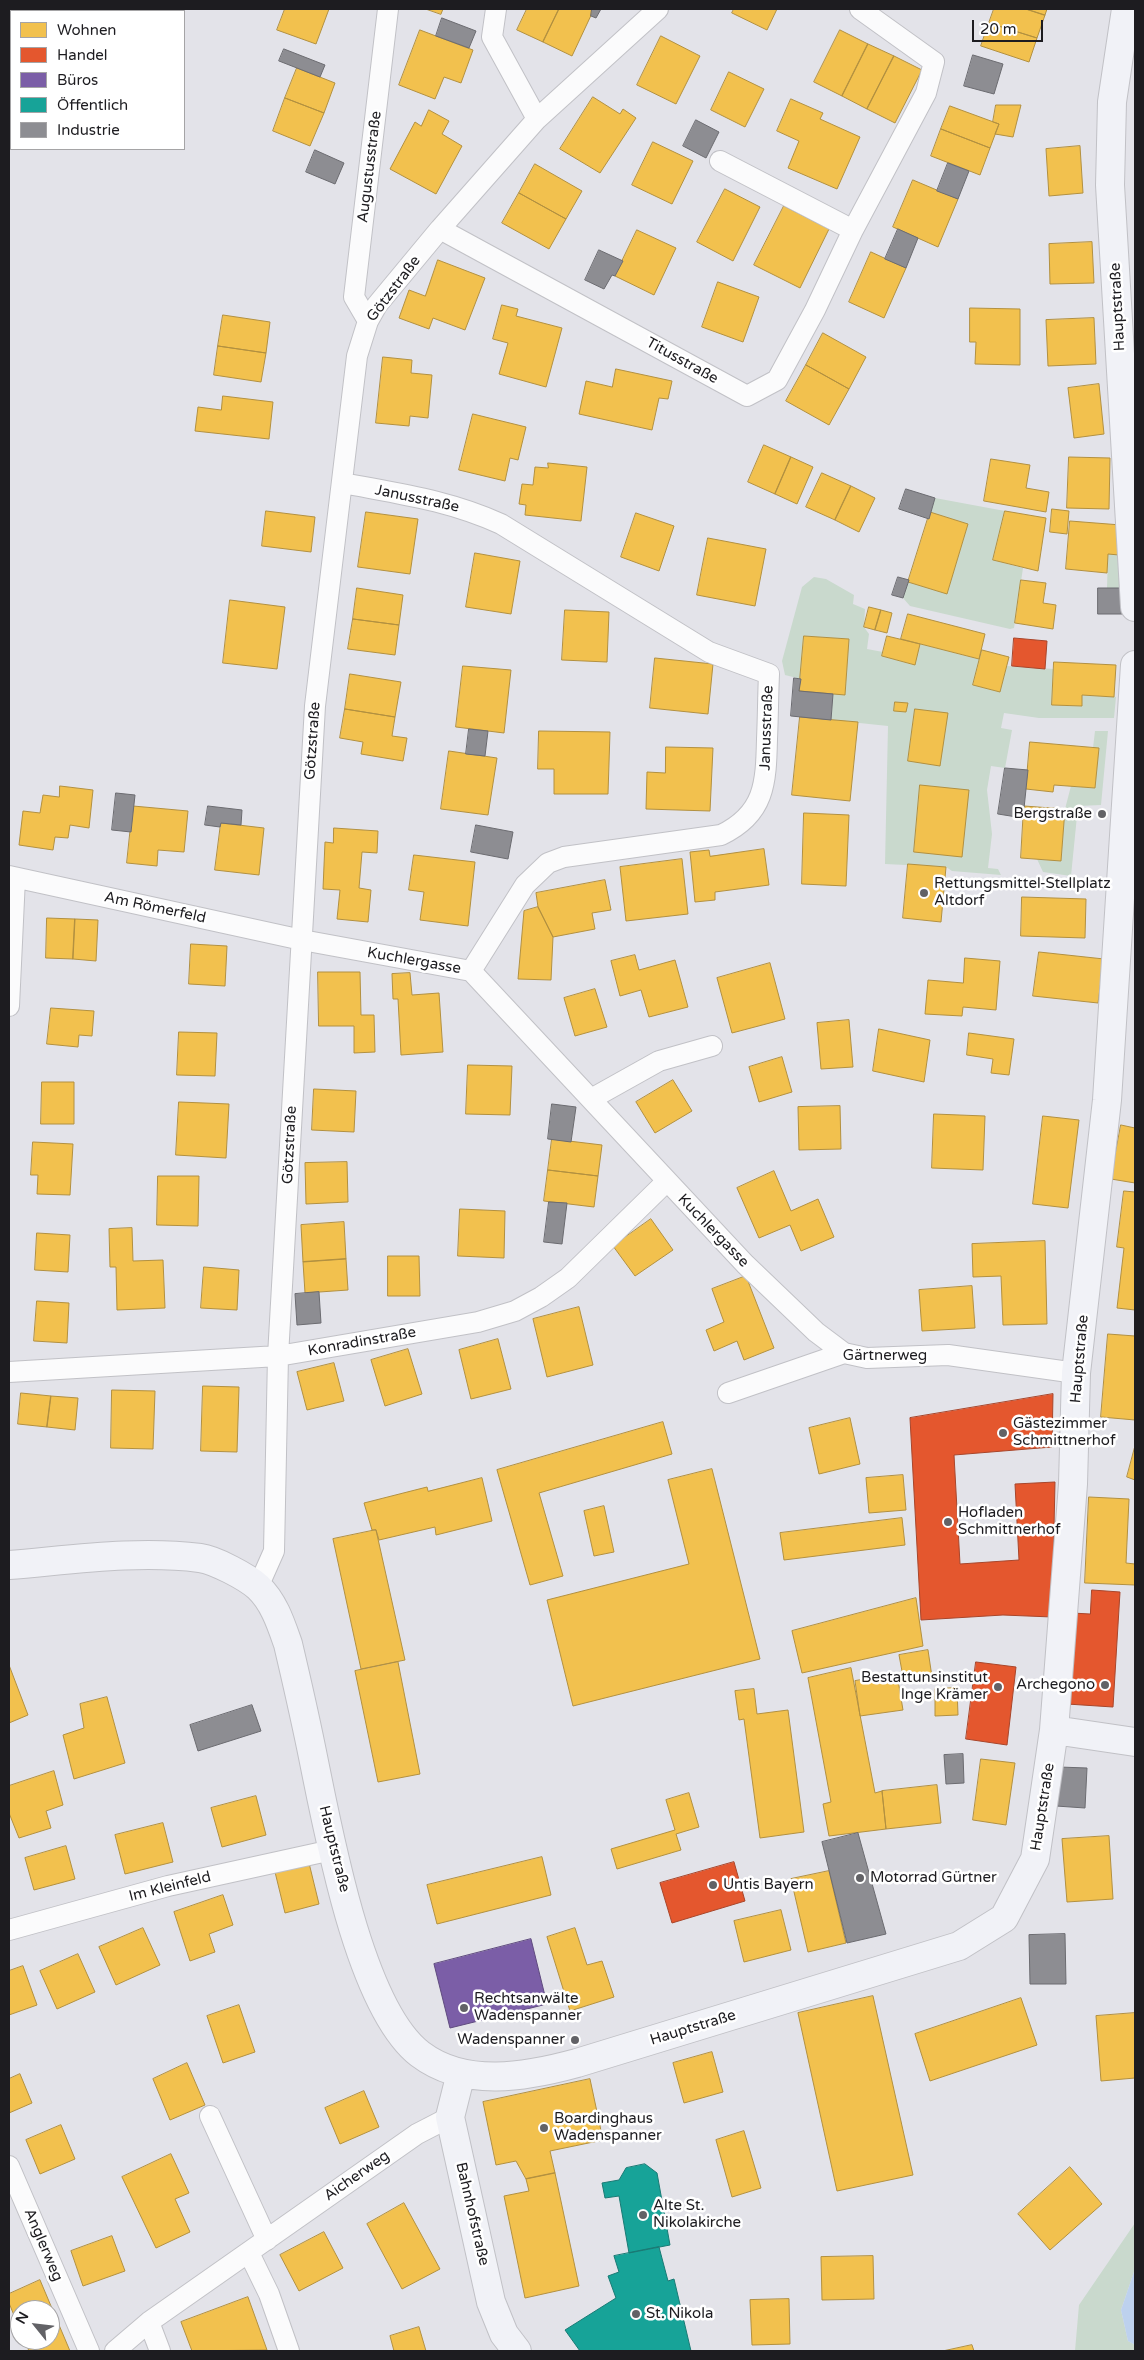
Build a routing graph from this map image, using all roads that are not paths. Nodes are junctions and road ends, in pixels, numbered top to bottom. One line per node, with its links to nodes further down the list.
1 (388, 9): 10 (street, Augustusstraße)
2 (496, 9): 6 (street)
3 (658, 9): 6 (street, Götzstraße)
4 (860, 9): 9 (street, Titusstraße)
5 (1126, 9): 12 (street, Hauptstraße)
6 (537, 119): 8 (street, Götzstraße)
7 (720, 161): 9 (street)
8 (440, 229): 9 (street, Titusstraße); 10 (street, Götzstraße)
9 (853, 230)
10 (368, 321): 11 (street, Götzstraße)
11 (343, 483): 15 (street, Götzstraße); 16 (street, Janusstraße)
12 (1135, 607)
13 (1135, 682): 24 (street, Hauptstraße)
14 (12, 877): 15 (street, Am Römerfeld); 17 (street)
15 (302, 940): 16 (street, Kuchlergasse); 22 (street, Götzstraße)
16 (471, 971): 19 (street, Kuchlergasse)
17 (9, 1006)
18 (712, 1046): 19 (street)
19 (591, 1099): 20 (street, Kuchlergasse)
20 (666, 1182): 21 (street, Kuchlergasse); 22 (street, Konradinstraße)
21 (844, 1353): 24 (street, Gärtnerweg); 25 (street, Gärtnerweg)
22 (278, 1356): 23 (street, Konradinstraße); 27 (street, Götzstraße)
23 (9, 1372)
24 (1076, 1373): 28 (street, Hauptstraße)
25 (728, 1393)
26 (9, 1565): 27 (street)
27 (258, 1587): 30 (street, Hauptstraße)
28 (1054, 1730): 29 (street); 32 (street, Hauptstraße)
29 (1135, 1742)
30 (332, 1850): 31 (street, Im Kleinfeld); 32 (street, Hauptstraße)
31 (9, 1930)
32 (461, 2073): 34 (street, Bahnhofstraße)
33 (210, 2116): 36 (street)
34 (450, 2117): 36 (street, Aicherweg); 43 (street, Bahnhofstraße)
35 (9, 2166): 39 (street, Anglerweg)
36 (267, 2240): 37 (street, Aicherweg)
37 (249, 2253): 38 (street, Aicherweg); 42 (street)
38 (149, 2322): 40 (street, Aicherweg); 41 (street)
39 (89, 2351)
40 (115, 2351)
41 (160, 2351)
42 (289, 2351)
43 (516, 2351)

